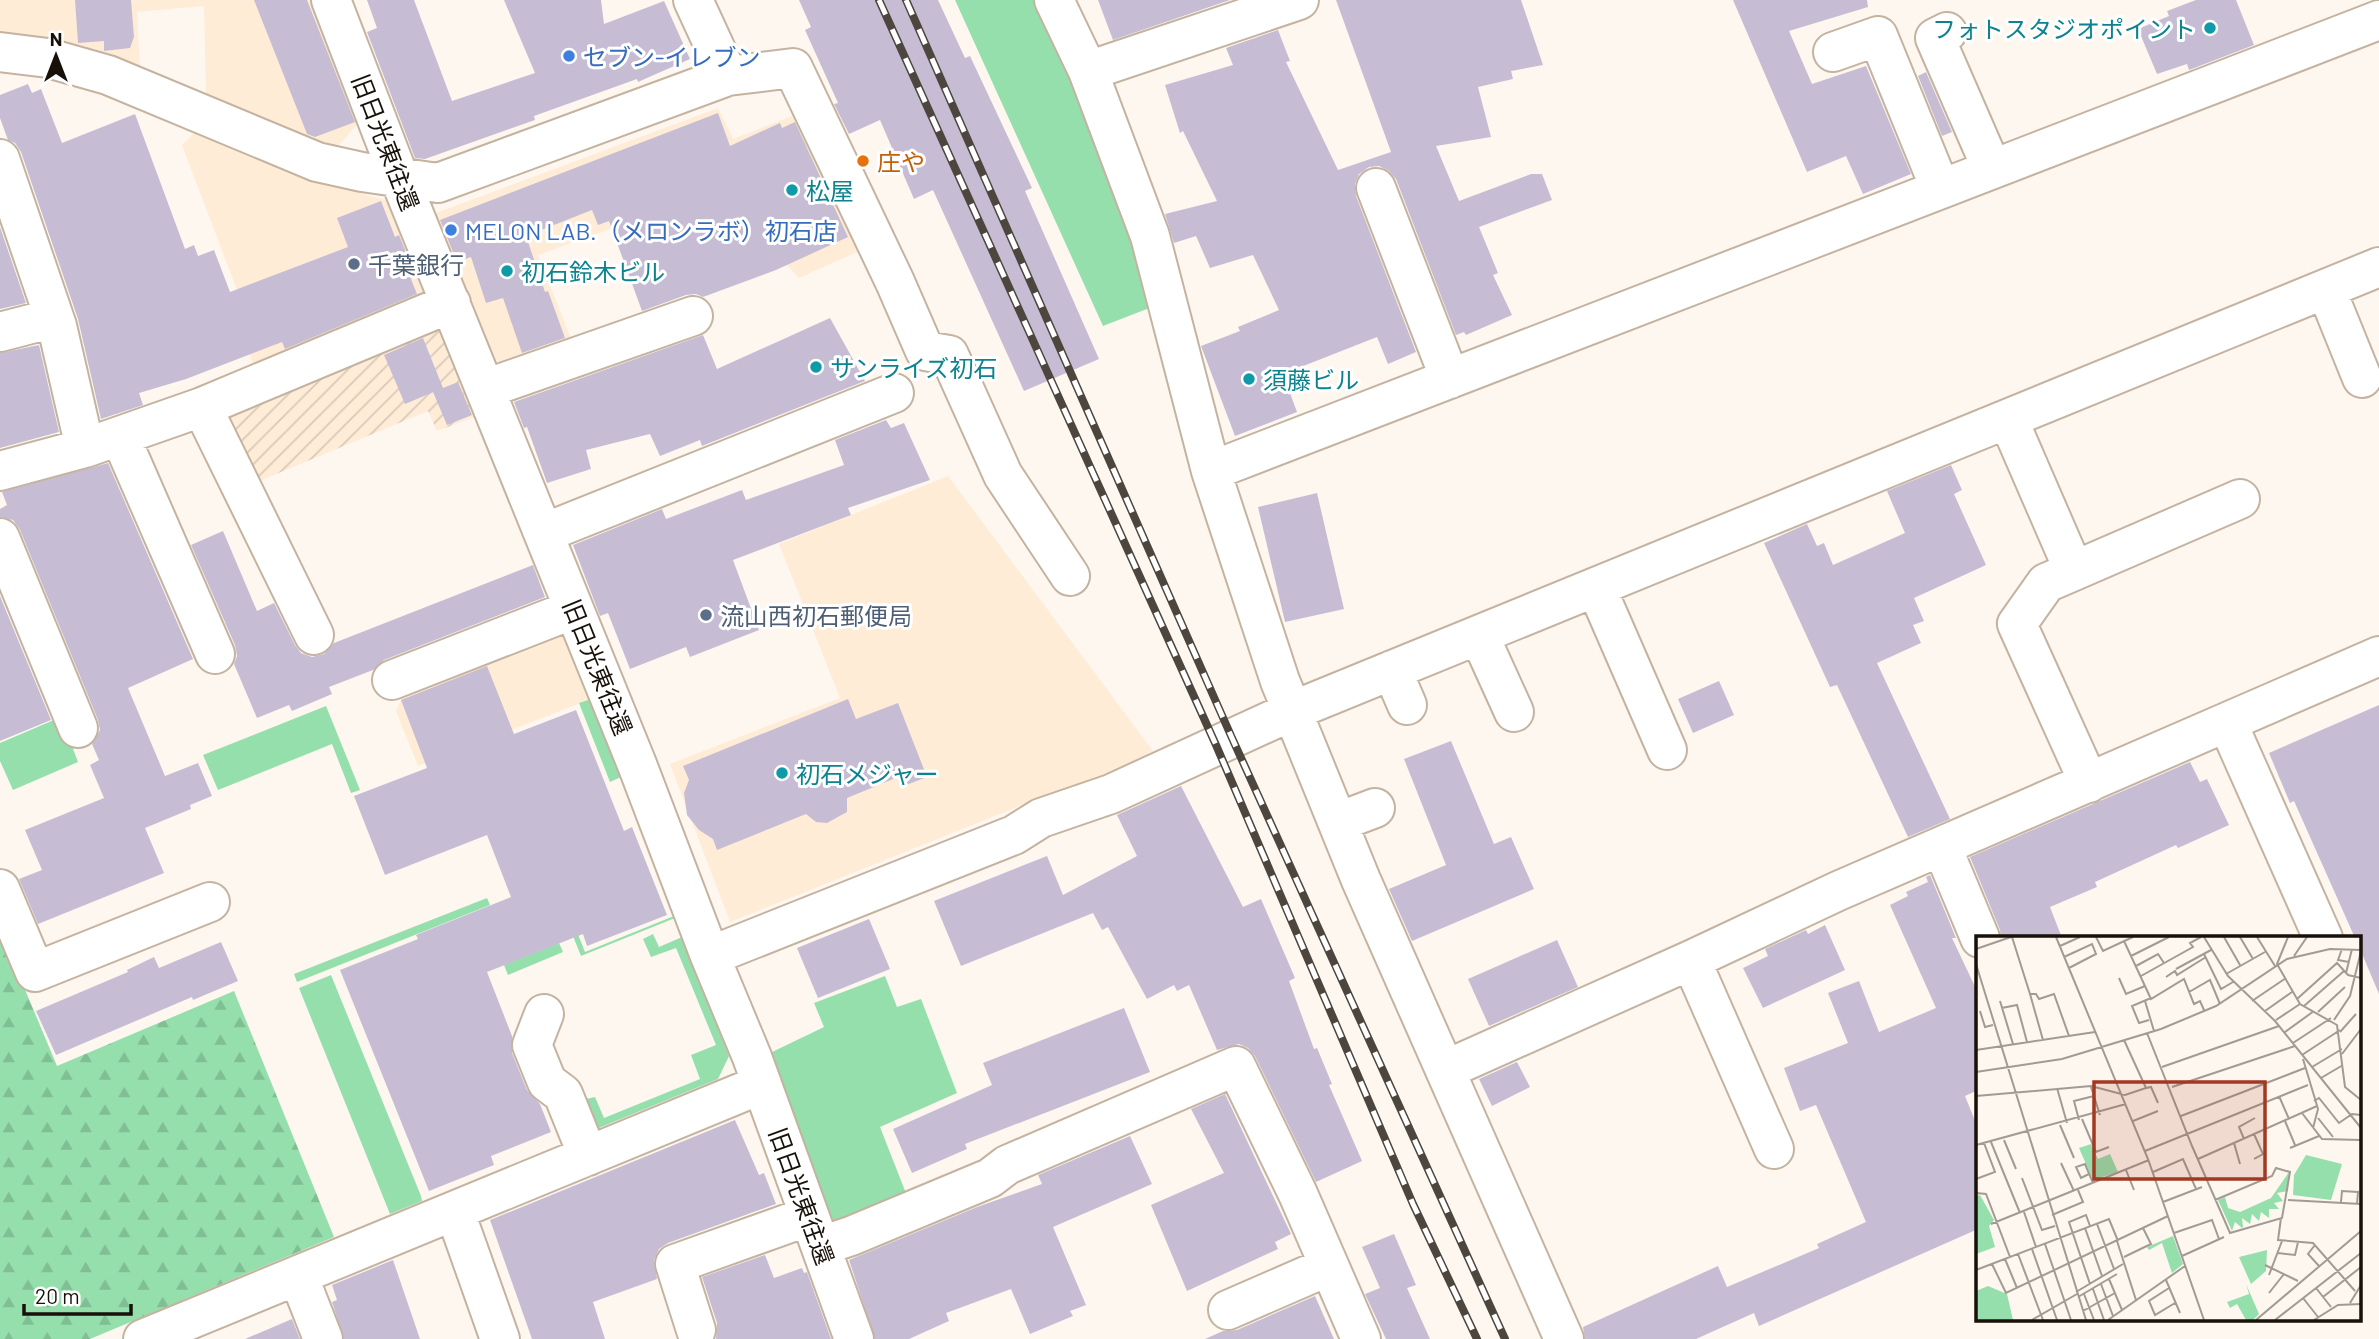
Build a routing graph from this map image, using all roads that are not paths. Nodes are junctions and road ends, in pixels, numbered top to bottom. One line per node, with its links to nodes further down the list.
1 (331, 0): 12 (street, 旧日光東往還)
2 (693, 0): 10 (street)
3 (1054, 0): 9 (street)
4 (1299, 0): 9 (street)
5 (2379, 20): 11 (street)
6 (1947, 32): 11 (street)
7 (0, 52): 12 (street)
8 (1833, 52): 15 (street)
9 (1088, 71): 30 (street)
10 (728, 76): 12 (street); 35 (street)
11 (1992, 169): 15 (street)
12 (399, 177): 18 (street, 旧日光東往還)
13 (4, 182): 20 (street)
14 (1377, 188): 23 (street)
15 (1940, 188): 23 (street)
16 (2379, 267): 17 (street)
17 (2326, 289): 22 (street); 27 (street)
18 (451, 303): 24 (street, 旧日光東往還); 26 (street)
19 (693, 316): 24 (street)
20 (54, 317): 21 (street); 28 (street)
21 (0, 332)
22 (2362, 378)
23 (1450, 379): 30 (street)
24 (485, 388): 32 (street, 旧日光東往還)
25 (894, 393): 32 (street)
26 (202, 407): 28 (street); 38 (street)
27 (2008, 419): 34 (street); 36 (street)
28 (102, 442): 29 (street); 40 (street)
29 (0, 471)
30 (1211, 471): 45 (street)
31 (2240, 499): 34 (street)
32 (544, 533): 37 (street, 旧日光東往還)
33 (0, 538): 48 (street)
34 (2074, 571): 50 (street)
35 (1070, 576)
36 (1596, 587): 39 (street); 49 (street)
37 (574, 609): 43 (street); 58 (street, 旧日光東往還)
38 (314, 635)
39 (1479, 635): 42 (street); 46 (street)
40 (215, 654)
41 (2379, 656): 47 (street)
42 (1392, 670): 44 (street); 45 (street)
43 (392, 680)
44 (1407, 705)
45 (1292, 710): 52 (street); 58 (street)
46 (1514, 712)
47 (2227, 722): 50 (street); 57 (street)
48 (78, 728)
49 (1667, 750)
50 (2089, 783): 53 (street)
51 (1375, 808): 52 (street)
52 (1338, 822): 61 (street)
53 (1942, 847): 56 (street); 59 (street)
54 (0, 889): 55 (street)
55 (210, 902)
56 (1979, 936)
57 (2322, 936)
58 (710, 956): 62 (street, 旧日光東往還)
59 (1691, 960): 61 (street); 63 (street)
60 (544, 1014): 64 (street)
61 (1445, 1070): 76 (street)
62 (762, 1084): 64 (street); 66 (street, 旧日光東往還)
63 (1774, 1149)
64 (588, 1156): 65 (street)
65 (455, 1212): 68 (street); 73 (street)
66 (815, 1231): 67 (street); 70 (street); 74 (street, 旧日光東往還)
67 (1329, 1266): 69 (street); 75 (street)
68 (298, 1275): 71 (street); 72 (street)
69 (1228, 1310)
70 (696, 1330)
71 (143, 1339)
72 (323, 1339)
73 (500, 1339)
74 (854, 1339)
75 (1362, 1339)
76 (1564, 1339)

